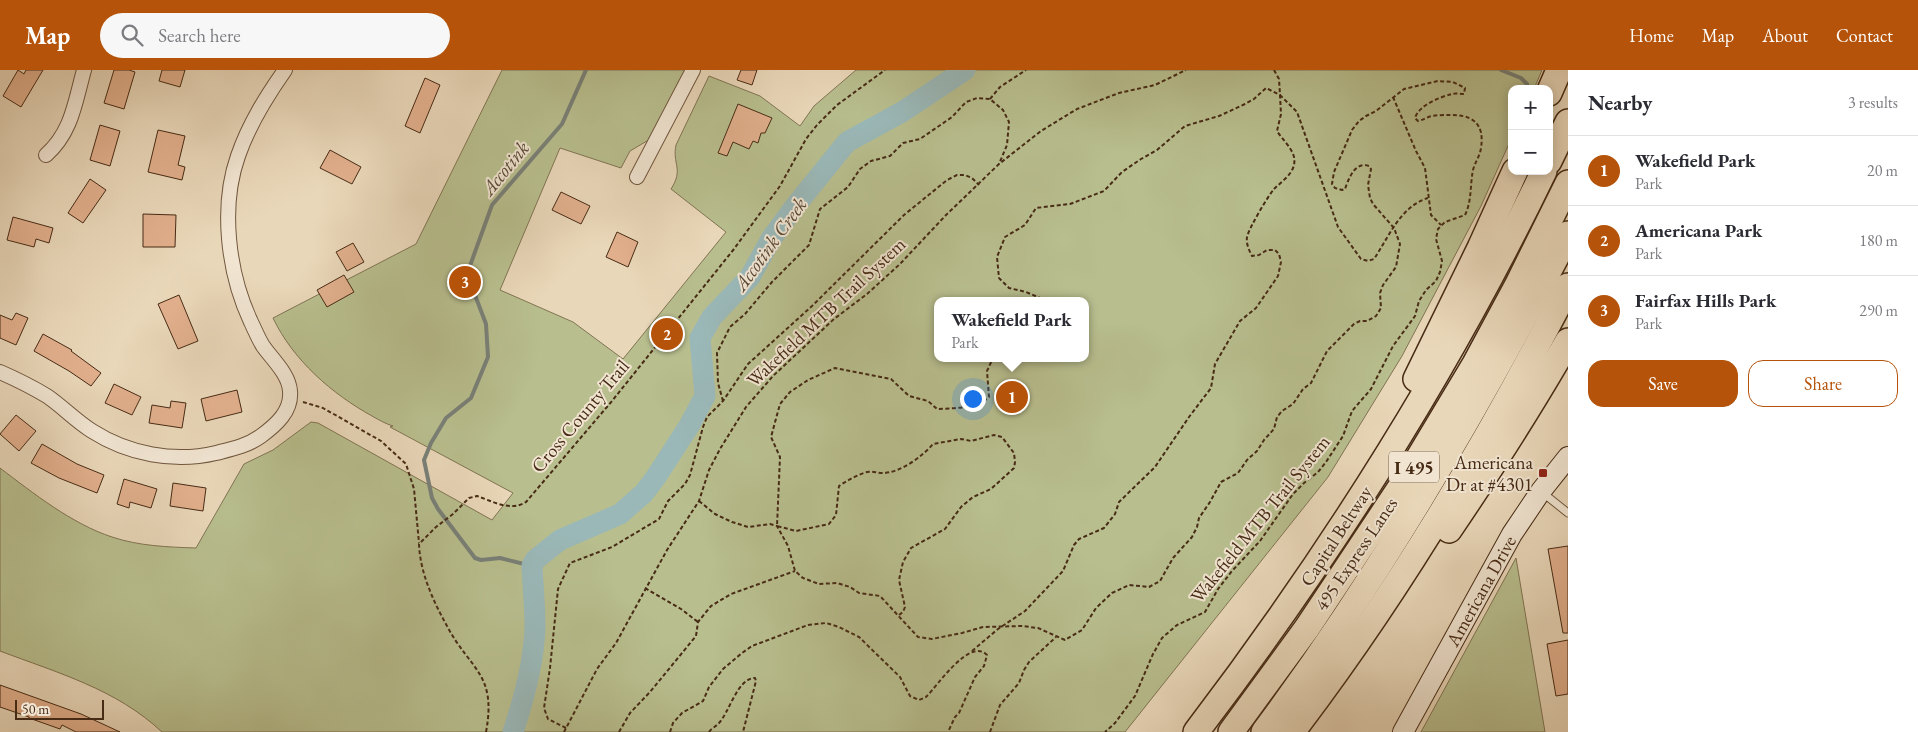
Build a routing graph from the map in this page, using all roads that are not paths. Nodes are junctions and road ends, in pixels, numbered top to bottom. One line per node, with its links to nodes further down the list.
1 (84, 70): 8 (street)
2 (285, 70): 16 (street)
3 (693, 70): 11 (street)
4 (1558, 70): 5 (highway)
5 (1552, 85)
6 (1568, 122): 7 (highway)
7 (1553, 153)
8 (46, 155)
9 (1513, 175): 20 (highway)
10 (1542, 175): 20 (highway, Capital Beltway / I 495)
11 (637, 177)
12 (1568, 183): 23 (highway, 495 Express Lanes / I 495)
13 (1568, 234): 24 (highway, 495 Express Lanes / I 495)
14 (1568, 286): 21 (highway, I 495)
15 (1568, 341): 21 (highway)
16 (0, 372)
17 (1568, 457): 18 (street, Americana Drive)
18 (1541, 491): 19 (lane); 25 (street, Americana Drive)
19 (1568, 513)
20 (1323, 557): 22 (highway, Capital Beltway / I 495)
21 (1300, 723)
22 (1196, 732)
23 (1231, 732)
24 (1264, 732)
25 (1403, 732)

